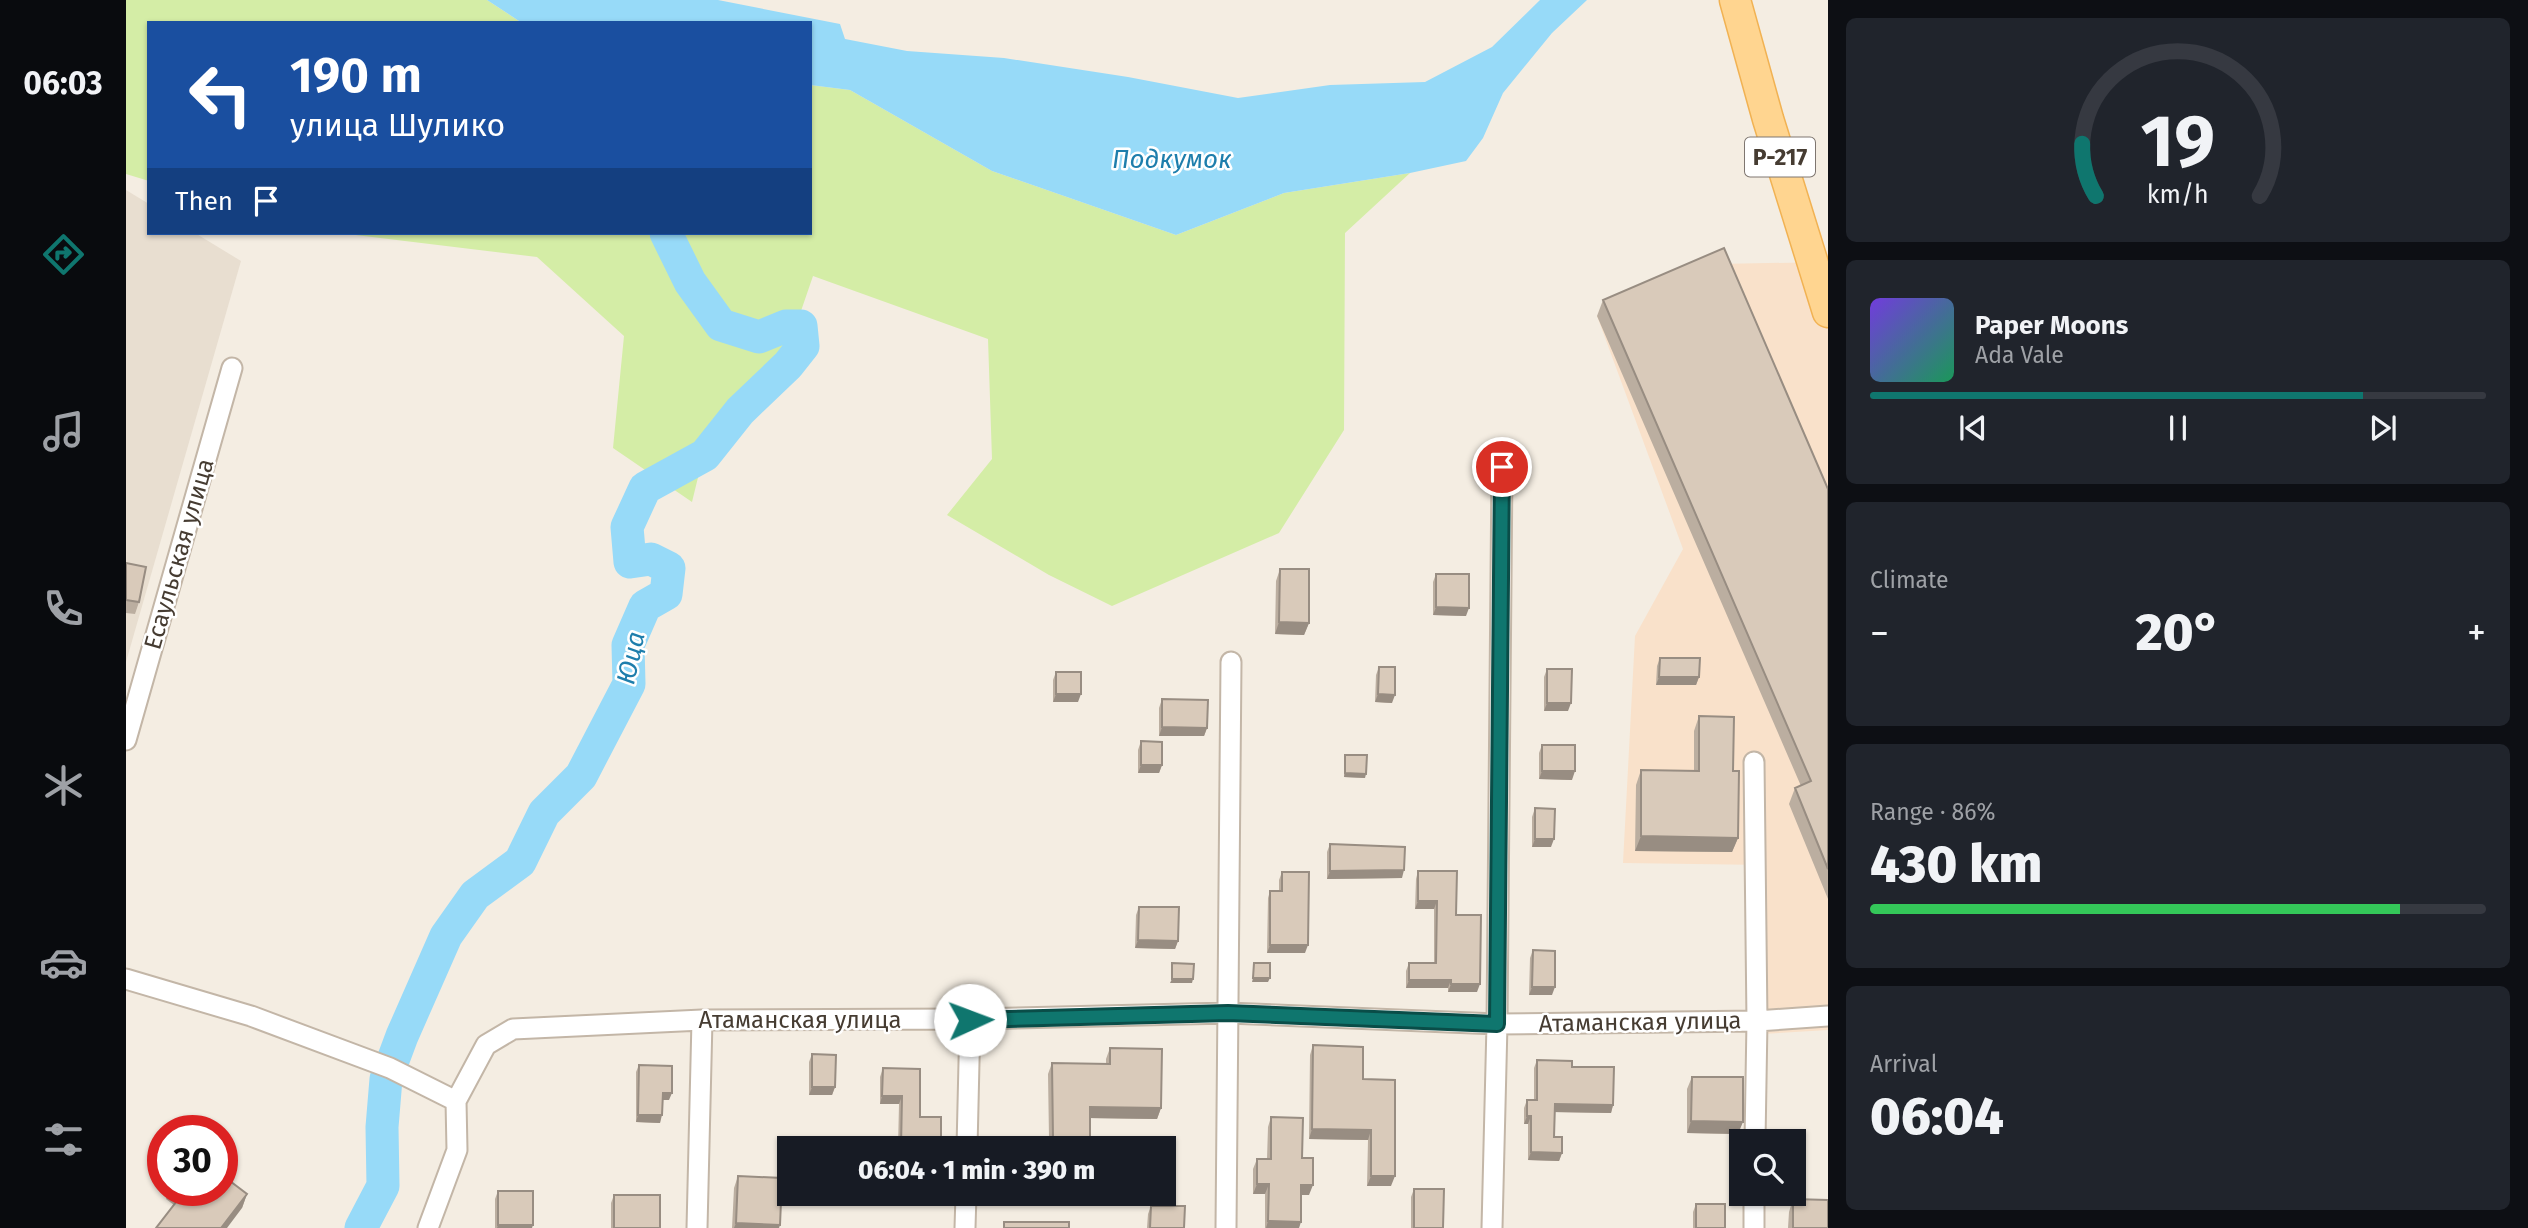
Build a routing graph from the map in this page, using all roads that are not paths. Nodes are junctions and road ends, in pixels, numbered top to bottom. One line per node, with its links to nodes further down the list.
1 (1735, 0): 4 (main road, Р-217)
2 (1755, 0): 3 (main road, Р-217)
3 (1828, 250)
4 (1828, 312)
5 (232, 368): 8 (street, Есаульская улица)
6 (1502, 467): 16 (street)
7 (1231, 662): 11 (street)
8 (126, 740)
9 (1754, 762): 15 (street)
10 (126, 979): 17 (street)
11 (1228, 1013): 14 (street, Атаманская улица); 16 (street, Атаманская улица); 25 (street)
12 (1828, 1016): 15 (street, Атаманская улица)
13 (702, 1020): 14 (street, Атаманская улица); 17 (street, Атаманская улица); 23 (street)
14 (970, 1020): 19 (street)
15 (1756, 1021): 16 (street, Атаманская улица); 18 (street)
16 (1497, 1024): 26 (street)
17 (456, 1101): 22 (street)
18 (1755, 1129)
19 (967, 1136)
20 (965, 1206): 24 (street)
21 (1754, 1206): 27 (street)
22 (428, 1228)
23 (697, 1228)
24 (965, 1228)
25 (1226, 1228)
26 (1492, 1228)
27 (1754, 1228)

